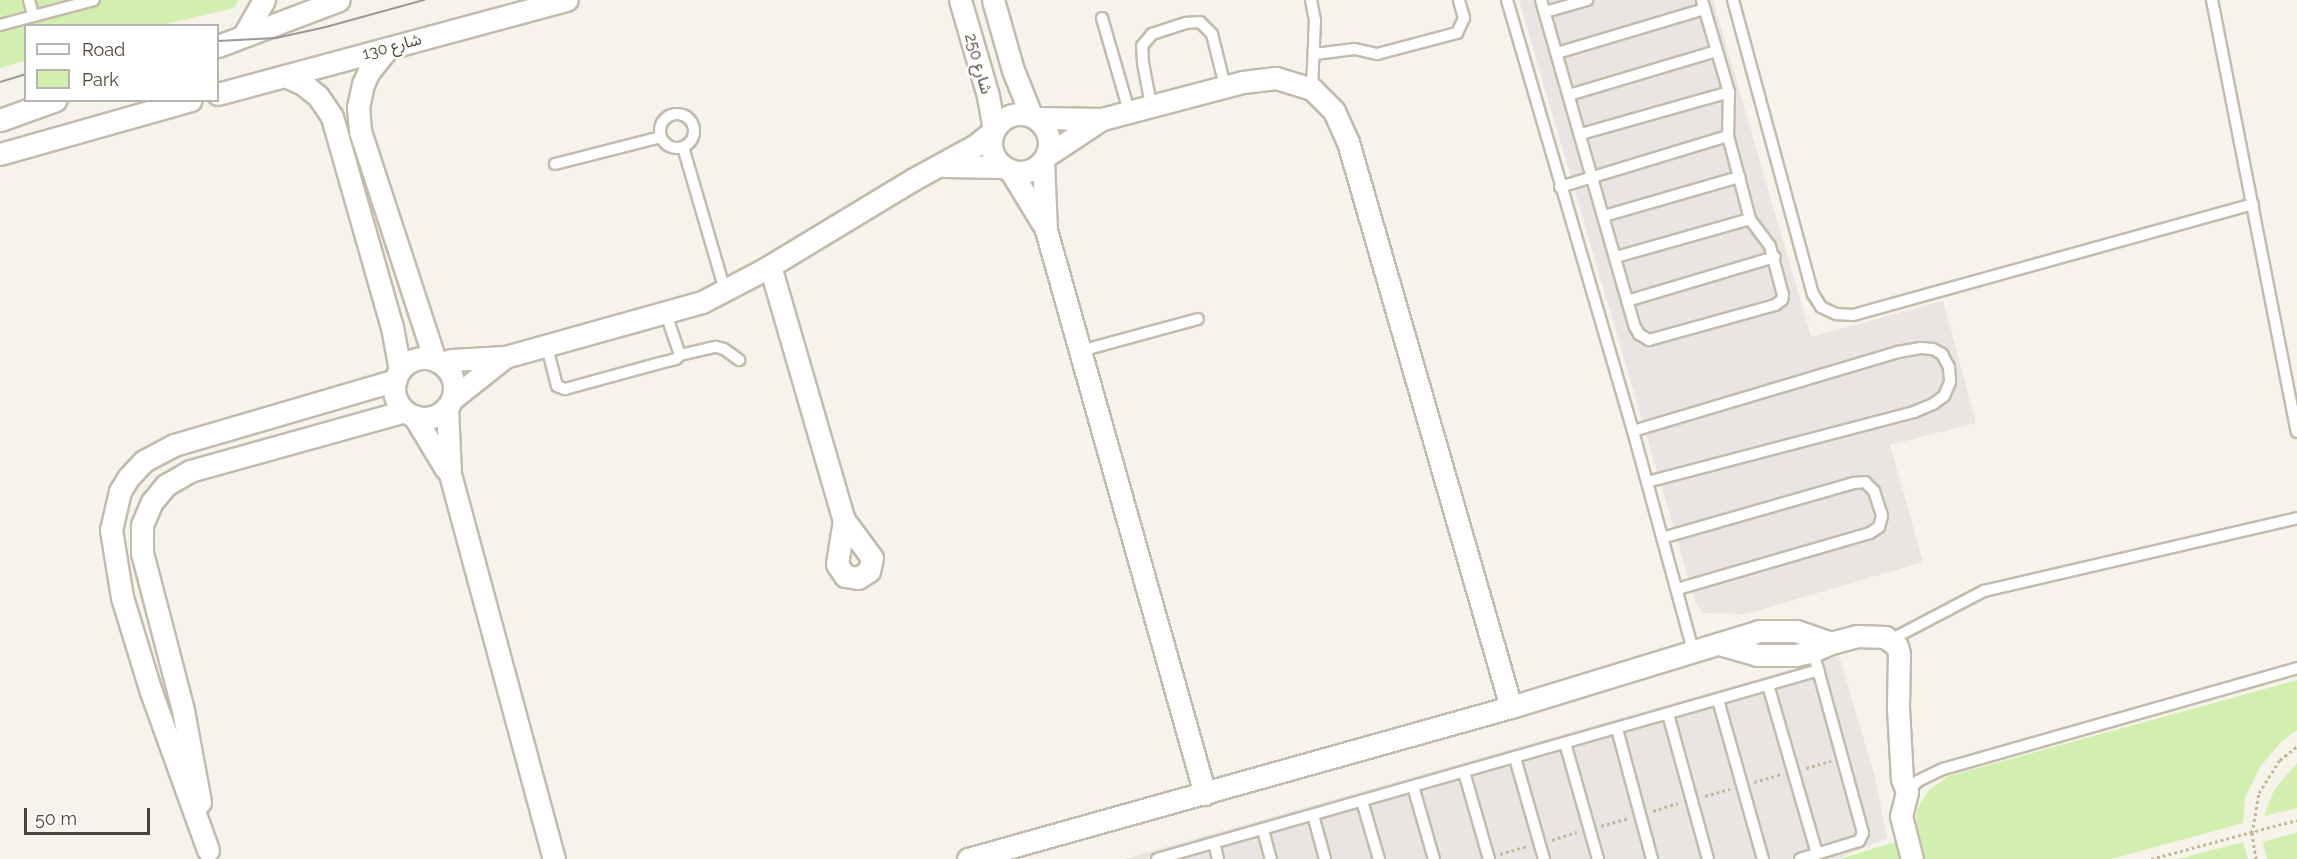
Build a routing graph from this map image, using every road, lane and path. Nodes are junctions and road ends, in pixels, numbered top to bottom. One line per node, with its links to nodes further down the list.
1 (29, 0): 18 (lane)
2 (94, 0): 15 (lane)
3 (264, 0): 21 (street)
4 (339, 0): 21 (street)
5 (567, 0): 23 (street, شارع 130)
6 (960, 0): 40 (street, شارع 250)
7 (993, 0): 37 (street, شارع 250)
8 (1311, 0): 26 (lane)
9 (1459, 0): 26 (lane)
10 (1507, 0): 52 (lane)
11 (1541, 0): 17 (lane)
12 (1587, 0): 17 (lane)
13 (1733, 0): 53 (lane)
14 (2212, 0): 53 (lane)
15 (73, 3): 18 (lane)
16 (1704, 4): 24 (lane); 25 (lane)
17 (1545, 12): 25 (lane)
18 (33, 15): 20 (lane)
19 (1102, 18): 36 (lane)
20 (0, 25)
21 (244, 35): 22 (street)
22 (219, 46)
23 (388, 48): 27 (street, شارع 130); 69 (street)
24 (1717, 51): 30 (lane); 32 (lane)
25 (1557, 53): 32 (lane)
26 (1315, 54): 29 (lane)
27 (285, 76): 31 (street, شارع 130); 70 (street)
28 (1225, 86): 29 (street); 35 (street); 35 (lane)
29 (1312, 89): 87 (street)
30 (1729, 92): 41 (lane); 42 (lane)
31 (219, 93)
32 (1569, 95): 41 (lane)
33 (50, 102): 39 (street)
34 (184, 102): 45 (street)
35 (1151, 105): 36 (street)
36 (1129, 111): 38 (street)
37 (1034, 116): 38 (street); 40 (street); 46 (street)
38 (1102, 119): 46 (street)
39 (0, 120)
40 (993, 131): 48 (street); 49 (street)
41 (1581, 134): 50 (lane)
42 (1728, 136): 50 (lane); 51 (lane)
43 (661, 137): 44 (lane); 44 (lane); 47 (lane)
44 (683, 147): 60 (lane)
45 (0, 154)
46 (1045, 159): 49 (street); 56 (street)
47 (555, 164)
48 (940, 166): 49 (street); 59 (street)
49 (1007, 169): 56 (street)
50 (1593, 176): 52 (lane); 54 (lane)
51 (1739, 177): 54 (lane); 55 (lane)
52 (1560, 187): 73 (lane)
53 (2253, 204): 74 (lane)
54 (1605, 216): 57 (lane)
55 (1750, 219): 57 (lane); 58 (lane)
56 (1046, 230): 65 (street)
57 (1616, 257): 61 (lane)
58 (1775, 257): 61 (lane); 61 (lane)
59 (770, 266): 60 (street); 78 (street)
60 (725, 291): 62 (street)
61 (1627, 301)
62 (666, 314): 64 (street); 66 (lane)
63 (1197, 318): 65 (lane)
64 (547, 347): 66 (lane); 67 (street)
65 (1080, 351): 99 (street)
66 (680, 355): 68 (lane)
67 (505, 357): 69 (street); 71 (street)
68 (739, 360)
69 (438, 362): 70 (street); 71 (street)
70 (398, 375): 72 (street); 111 (street)
71 (450, 403): 72 (street); 75 (street)
72 (410, 413): 75 (street); 111 (street)
73 (1633, 431): 76 (lane); 76 (lane)
74 (2297, 432)
75 (450, 474): 113 (street)
76 (1647, 482): 79 (lane)
77 (2297, 518): 81 (lane)
78 (844, 520)
79 (1662, 538): 80 (lane); 80 (lane)
80 (1677, 589): 82 (lane)
81 (1892, 639): 83 (street); 98 (street)
82 (1693, 651): 83 (street); 87 (street)
83 (1821, 654): 85 (lane); 93 (lane)
84 (2297, 668): 98 (lane)
85 (1768, 685): 86 (lane); 94 (lane)
86 (1718, 700): 88 (lane); 97 (lane)
87 (1511, 707): 99 (street)
88 (1668, 714): 89 (lane); 100 (lane)
89 (1617, 729): 90 (lane); 102 (lane)
90 (1565, 743): 92 (lane); 105 (lane)
91 (2297, 746): 107 (path)
92 (1515, 758): 95 (lane); 109 (lane)
93 (1842, 758): 94 (path); 110 (lane)
94 (1793, 771): 97 (path); 110 (lane)
95 (1464, 772): 96 (lane); 112 (lane)
96 (1413, 786): 101 (lane); 120 (lane)
97 (1742, 786): 100 (path); 125 (lane)
98 (1907, 792): 127 (street)
99 (1205, 794): 114 (street)
100 (1691, 800): 102 (path); 124 (lane)
101 (1362, 801): 103 (lane); 119 (lane)
102 (1640, 814): 105 (path); 123 (lane)
103 (1313, 815): 106 (lane); 118 (lane)
104 (2297, 820): 107 (path)
105 (1590, 829): 109 (path); 122 (lane)
106 (1263, 830): 108 (lane); 117 (lane)
107 (2252, 832): 128 (path); 129 (path)
108 (1214, 843): 115 (lane); 116 (lane)
109 (1539, 843): 112 (path); 121 (lane)
110 (1817, 854): 126 (lane)
111 (209, 855)
112 (1488, 858)
113 (554, 859)
114 (968, 859)
115 (1160, 859)
116 (1218, 859)
117 (1271, 859)
118 (1325, 859)
119 (1378, 859)
120 (1434, 859)
121 (1544, 859)
122 (1598, 859)
123 (1652, 859)
124 (1708, 859)
125 (1763, 859)
126 (1800, 859)
127 (1912, 859)
128 (2151, 859)
129 (2256, 859)

